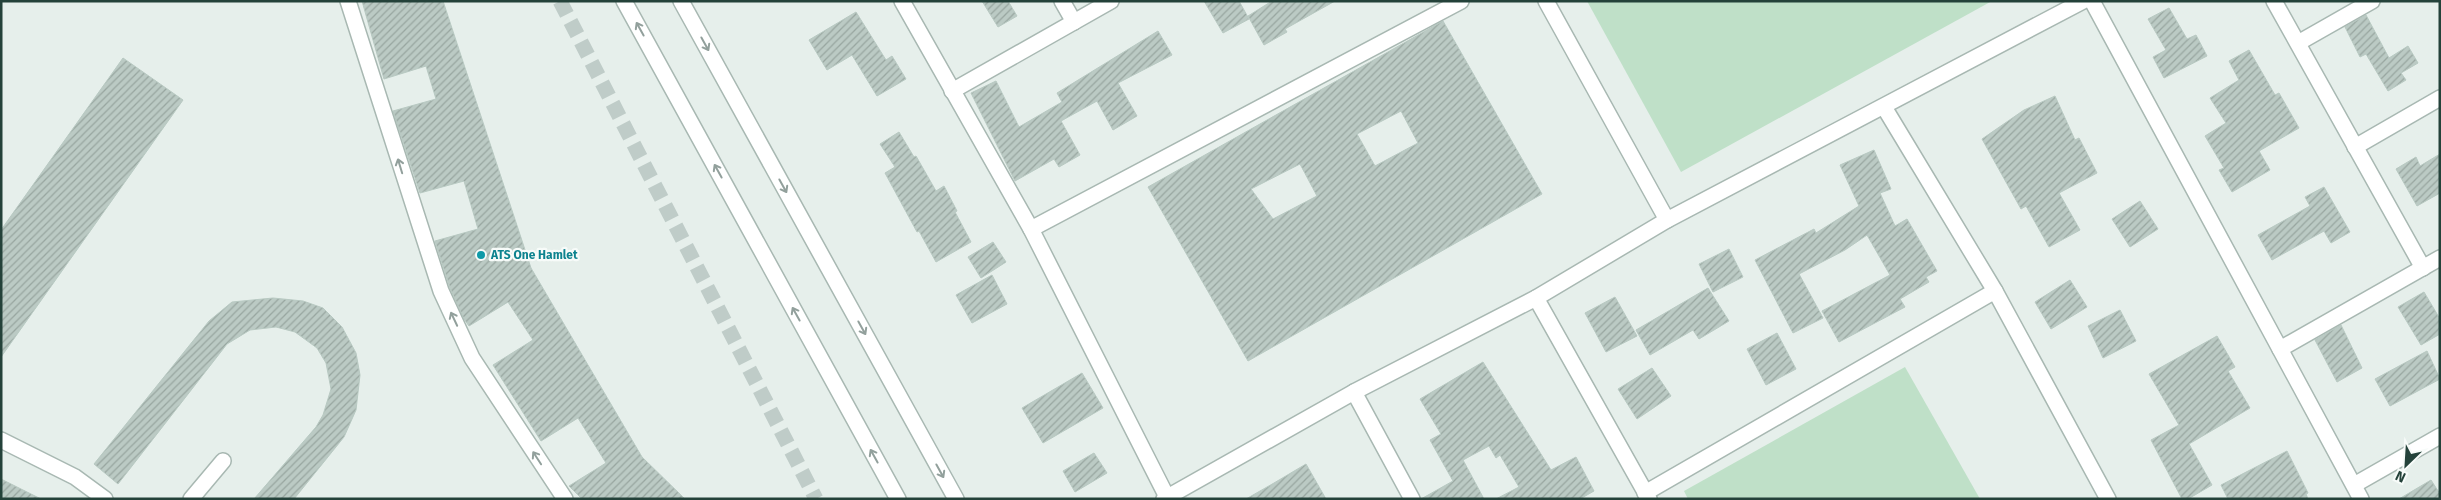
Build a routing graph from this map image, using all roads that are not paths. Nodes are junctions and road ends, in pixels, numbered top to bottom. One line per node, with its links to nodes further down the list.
1 (348, 1): 35 (street, one-way to 1)
2 (624, 1): 36 (street, one-way to 2)
3 (681, 1): 37 (street, one-way to 37)
4 (902, 1): 15 (street)
5 (1062, 1): 13 (street)
6 (1111, 1): 13 (street)
7 (1461, 1): 20 (street)
8 (1546, 1): 19 (street)
9 (2083, 1): 17 (street)
10 (2092, 1): 25 (street)
11 (2274, 1): 14 (street)
12 (2372, 1): 14 (street)
13 (1074, 22): 15 (street)
14 (2298, 43): 18 (street)
15 (952, 91): 20 (street)
16 (2440, 98): 18 (street)
17 (1884, 108): 19 (street); 23 (street)
18 (2355, 146): 22 (street)
19 (1667, 220): 24 (street)
20 (1031, 230): 32 (street)
21 (2440, 258): 22 (street)
22 (2423, 268): 25 (street)
23 (1995, 291): 31 (street); 39 (street)
24 (1536, 298): 26 (street); 31 (street)
25 (2280, 349): 30 (street)
26 (1354, 392): 32 (street); 38 (street)
27 (2440, 436): 30 (street)
28 (1, 440): 33 (street)
29 (223, 461): 34 (street)
30 (2358, 492)
31 (1647, 496)
32 (1166, 498)
33 (104, 499)
34 (191, 499)
35 (565, 499)
36 (898, 499)
37 (956, 499)
38 (1412, 499)
39 (2108, 499)

